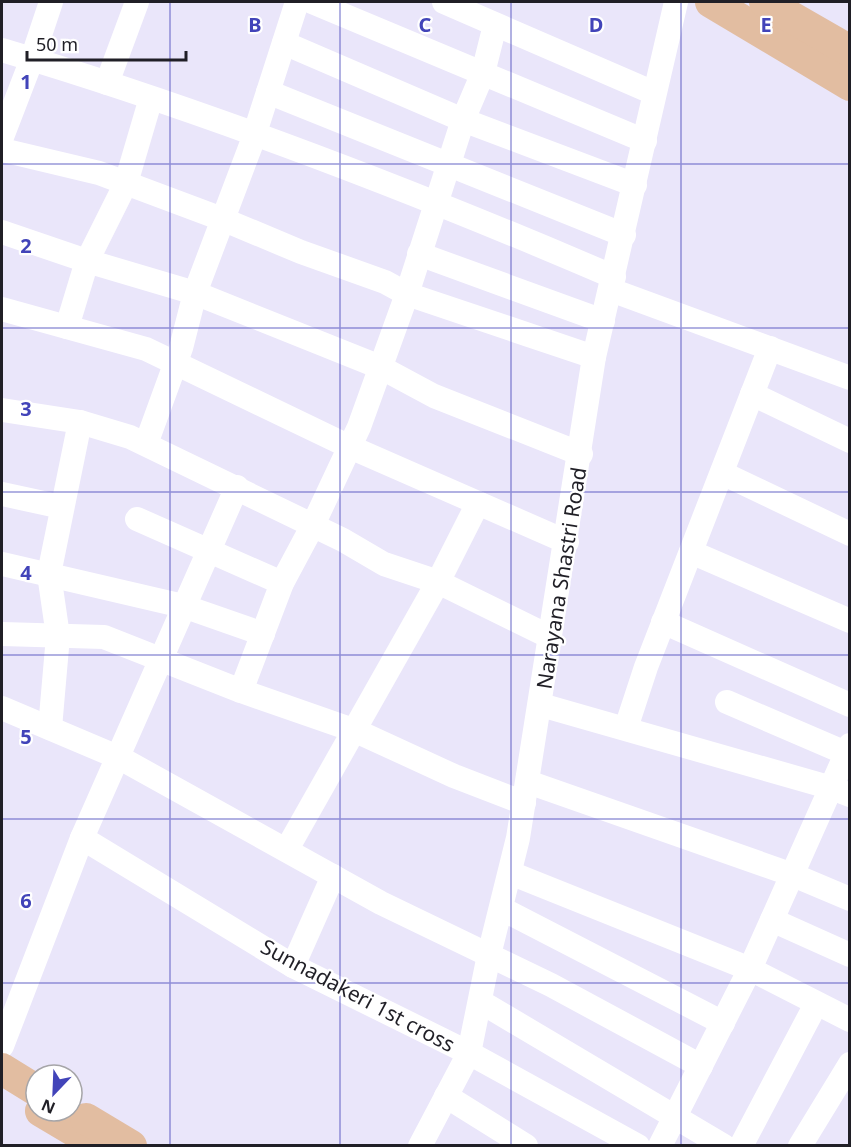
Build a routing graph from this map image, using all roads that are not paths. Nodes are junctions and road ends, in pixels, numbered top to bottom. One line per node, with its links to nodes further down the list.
1 (51, 2): 13 (street)
2 (137, 2): 15 (street)
3 (297, 2): 10 (street)
4 (312, 2): 14 (street)
5 (444, 2): 9 (street)
6 (676, 2): 18 (street, Narayana Shastri Road)
7 (711, 2): 16 (main road)
8 (765, 2): 12 (main road)
9 (495, 25): 14 (street); 18 (street)
10 (284, 43): 17 (street); 20 (street)
11 (2, 50): 13 (street)
12 (849, 51)
13 (32, 59): 15 (street); 22 (street)
14 (483, 73): 20 (street); 23 (street)
15 (107, 83): 19 (street)
16 (849, 86)
17 (268, 92): 21 (street); 25 (street)
18 (654, 93): 23 (street, Narayana Shastri Road)
19 (151, 98): 21 (street); 26 (street)
20 (463, 120): 25 (street); 27 (street)
21 (255, 132): 28 (street); 29 (street)
22 (2, 137)
23 (645, 141): 27 (street, Narayana Shastri Road)
24 (2, 150): 26 (street)
25 (449, 163): 28 (street); 31 (street)
26 (126, 183): 29 (street); 33 (street)
27 (635, 186): 31 (street, Narayana Shastri Road)
28 (435, 203): 32 (street); 34 (street)
29 (222, 219): 35 (street); 36 (street)
30 (2, 232): 33 (street)
31 (624, 235): 34 (street, Narayana Shastri Road)
32 (420, 254): 36 (street); 38 (street)
33 (87, 261): 35 (street); 39 (street)
34 (613, 284): 38 (street, Narayana Shastri Road); 40 (street)
35 (195, 293): 42 (street); 43 (street)
36 (406, 294): 41 (street); 43 (street)
37 (2, 309): 39 (street)
38 (603, 321): 41 (street, Narayana Shastri Road)
39 (67, 327): 42 (street)
40 (770, 348): 44 (street); 45 (street)
41 (594, 357): 51 (street, Narayana Shastri Road)
42 (176, 362): 49 (street); 50 (street)
43 (380, 367): 50 (street); 51 (street)
44 (849, 378)
45 (752, 394): 48 (street); 52 (street)
46 (2, 410): 47 (street)
47 (80, 422): 49 (street); 56 (street)
48 (849, 441)
49 (146, 444): 53 (street)
50 (350, 447): 55 (street); 58 (street)
51 (581, 454): 60 (street, Narayana Shastri Road)
52 (722, 473): 59 (street); 62 (street)
53 (237, 487): 58 (street); 61 (street)
54 (2, 494): 56 (street)
55 (478, 503): 60 (street); 65 (street)
56 (62, 507): 64 (street)
57 (136, 519): 61 (street)
58 (313, 525): 65 (street); 66 (street)
59 (849, 534)
60 (567, 542): 73 (street, Narayana Shastri Road)
61 (208, 549): 66 (street); 67 (street)
62 (691, 552): 68 (street); 69 (street)
63 (2, 564): 64 (street)
64 (49, 574): 67 (street); 72 (street)
65 (438, 582): 73 (street); 82 (street)
66 (282, 583): 71 (street)
67 (183, 606): 71 (street); 74 (street)
68 (849, 621)
69 (663, 622): 78 (street); 81 (street)
70 (2, 634): 72 (street)
71 (263, 634): 75 (street)
72 (58, 636): 74 (street); 80 (street)
73 (550, 637): 77 (street, Narayana Shastri Road)
74 (160, 658): 75 (street); 84 (street)
75 (241, 691): 82 (street)
76 (727, 702): 83 (street)
77 (541, 705): 81 (street); 86 (street, Narayana Shastri Road)
78 (849, 705)
79 (2, 708): 80 (street)
80 (50, 728): 84 (street)
81 (626, 728): 85 (street)
82 (356, 731): 86 (street); 88 (street)
83 (848, 751): 85 (street)
84 (120, 758): 87 (street); 88 (street)
85 (841, 792): 90 (street)
86 (526, 793): 89 (street, Narayana Shastri Road); 90 (street)
87 (82, 838): 97 (street, Sunnadakeri 1st cross); 103 (street)
88 (287, 849): 91 (street)
89 (510, 873): 93 (street, Narayana Shastri Road); 98 (street)
90 (793, 874): 92 (street); 94 (street)
91 (333, 876): 95 (street); 97 (street)
92 (849, 899)
93 (502, 909): 95 (street, Narayana Shastri Road); 102 (street)
94 (772, 920): 96 (street); 98 (street)
95 (489, 955): 99 (street, Narayana Shastri Road); 106 (street)
96 (849, 955)
97 (293, 966): 104 (street, Sunnadakeri 1st cross)
98 (750, 969): 100 (street); 102 (street)
99 (481, 1002): 104 (street, Narayana Shastri Road); 112 (street)
100 (816, 1004): 101 (street); 122 (street)
101 (849, 1020)
102 (723, 1023): 106 (street)
103 (2, 1046)
104 (469, 1053): 110 (street, Narayana Shastri Road); 119 (street, Sunnadakeri 1st cross)
105 (849, 1064): 123 (street)
106 (701, 1066): 112 (street)
107 (2, 1069): 108 (main road)
108 (24, 1083)
109 (2, 1088): 111 (main road)
110 (446, 1096): 117 (street, Narayana Shastri Road); 118 (street)
111 (24, 1101)
112 (674, 1116): 120 (street); 121 (street)
113 (84, 1118): 116 (main road)
114 (61, 1123): 115 (main road)
115 (100, 1146)
116 (131, 1146)
117 (420, 1146)
118 (526, 1146)
119 (638, 1146)
120 (660, 1146)
121 (724, 1146)
122 (741, 1146)
123 (800, 1146)

